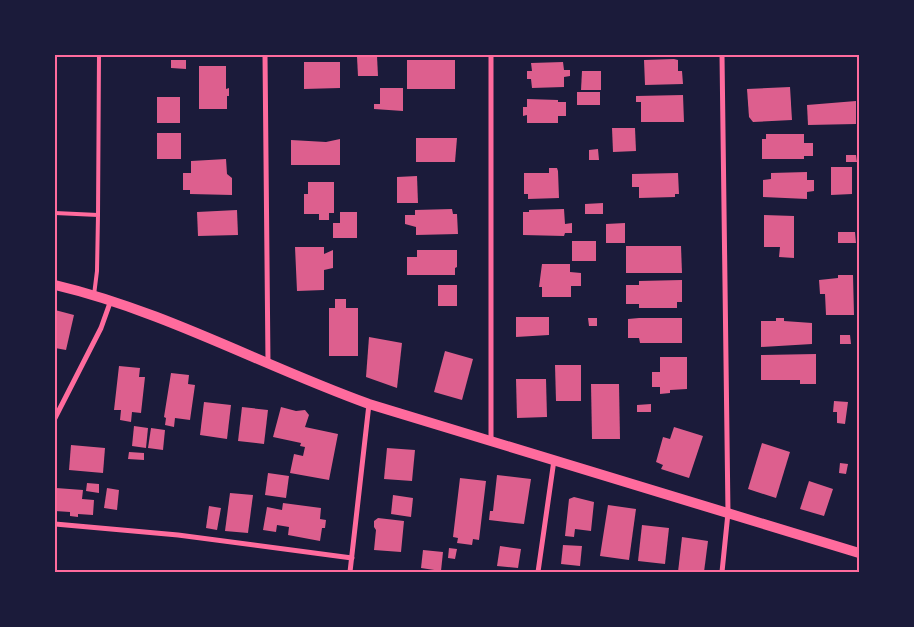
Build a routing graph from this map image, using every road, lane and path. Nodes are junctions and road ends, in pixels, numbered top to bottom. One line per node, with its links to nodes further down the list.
1 (99, 55): 6 (lane)
2 (265, 55): 10 (street)
3 (491, 55): 13 (street)
4 (722, 55): 15 (street)
5 (55, 213): 6 (lane)
6 (98, 215): 8 (lane)
7 (55, 284): 8 (main road)
8 (94, 295): 9 (main road)
9 (112, 300): 10 (main road); 12 (street)
10 (268, 363): 11 (main road)
11 (370, 404): 13 (main road); 18 (street)
12 (55, 418)
13 (491, 441): 14 (main road)
14 (554, 460): 15 (main road); 20 (street)
15 (728, 513): 17 (main road); 21 (street)
16 (55, 524): 18 (street)
17 (859, 553)
18 (352, 558): 19 (street)
19 (350, 572)
20 (538, 572)
21 (722, 572)

